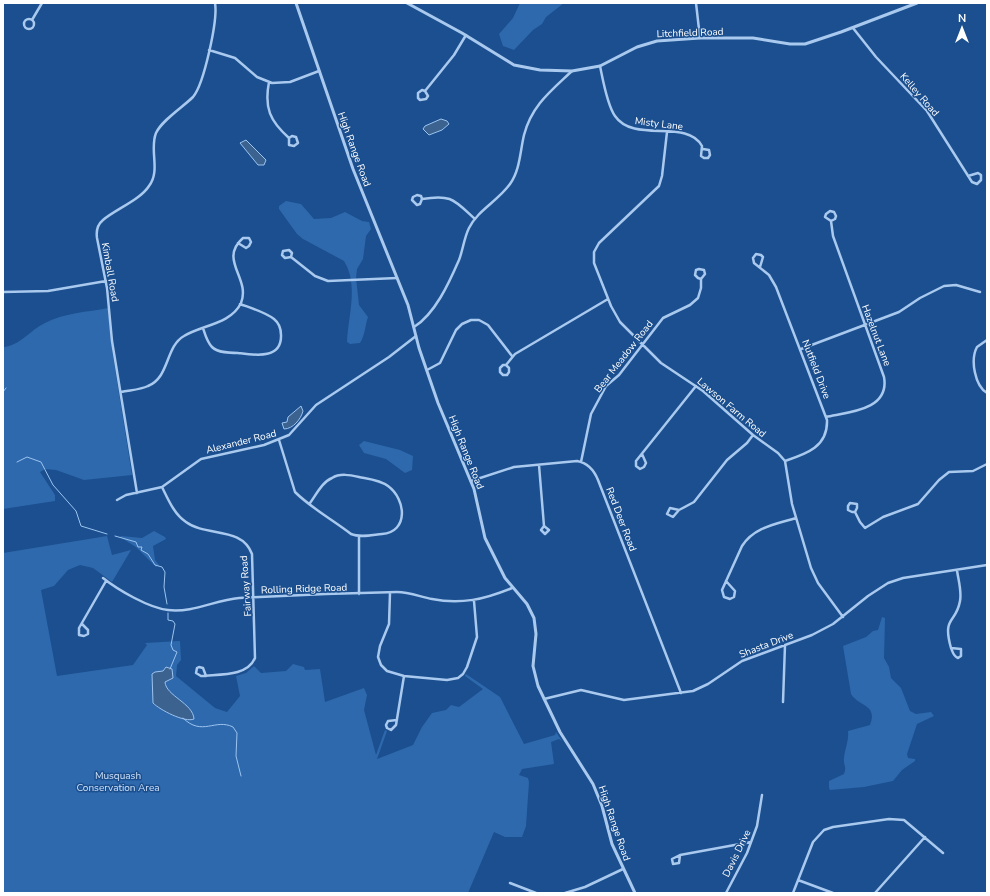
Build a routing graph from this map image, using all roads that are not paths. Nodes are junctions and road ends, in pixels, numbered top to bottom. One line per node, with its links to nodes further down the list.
1 (42, 3): 7 (street)
2 (215, 3): 11 (street, Kimball Road)
3 (296, 3): 13 (street, High Range Road)
4 (407, 3): 9 (street, Litchfield Road)
5 (696, 3): 10 (street)
6 (917, 3): 8 (street, Litchfield Road)
7 (32, 20): 7 (street)
8 (853, 28): 10 (street, Litchfield Road); 20 (street, Kelley Road)
9 (466, 35): 14 (street, Litchfield Road); 16 (street)
10 (700, 38): 12 (street, Litchfield Road)
11 (208, 50): 15 (street); 29 (street, Kimball Road)
12 (600, 66): 14 (street, Litchfield Road); 17 (street, Misty Lane)
13 (319, 71): 15 (street); 27 (street, High Range Road)
14 (572, 71): 22 (street)
15 (269, 82): 18 (street)
16 (425, 91): 16 (street)
17 (667, 132): 19 (street, Misty Lane); 32 (street, Lawson Farm Road)
18 (289, 138): 18 (street)
19 (703, 149): 19 (street, Misty Lane)
20 (968, 176): 20 (street)
21 (422, 199): 21 (street); 22 (street)
22 (475, 219): 36 (street)
23 (831, 221): 23 (street, Hazelnut Lane); 34 (street, Hazelnut Lane)
24 (238, 244): 24 (street); 33 (street)
25 (291, 257): 27 (street)
26 (760, 267): 26 (street, Nutfield Drive); 40 (street, Nutfield Drive)
27 (398, 278): 36 (street, High Range Road)
28 (701, 279): 28 (street, Bear Meadow Road); 39 (street, Bear Meadow Road)
29 (106, 281): 30 (street); 45 (street, Kimball Road)
30 (3, 292)
31 (980, 292): 34 (street)
32 (608, 299): 39 (street, Lawson Farm Road); 41 (street)
33 (240, 304): 35 (street); 35 (street)
34 (865, 326): 40 (street); 47 (street, Hazelnut Lane)
35 (203, 328): 45 (street)
36 (414, 328): 37 (street, High Range Road)
37 (416, 336): 43 (street, High Range Road); 49 (street, Alexander Road)
38 (987, 340): 46 (street)
39 (642, 345): 44 (street, Lawson Farm Road); 52 (street, Bear Meadow Road)
40 (801, 349): 47 (street, Nutfield Drive)
41 (512, 356): 42 (street); 43 (street)
42 (506, 365): 42 (street)
43 (426, 370): 55 (street, High Range Road)
44 (696, 386): 48 (street, Lawson Farm Road); 50 (street)
45 (121, 392): 57 (street, Kimball Road)
46 (987, 393)
47 (826, 417): 51 (street, Nutfield Drive)
48 (753, 435): 51 (street, Lawson Farm Road); 60 (street)
49 (279, 440): 56 (street, Alexander Road); 59 (street)
50 (642, 454): 50 (street)
51 (785, 461): 62 (street)
52 (581, 462): 54 (street); 81 (street, Red Deer Road)
53 (987, 464): 61 (street)
54 (539, 465): 55 (street); 63 (street)
55 (471, 481): 70 (street, High Range Road)
56 (162, 487): 57 (street, Alexander Road); 73 (street, Fairway Road)
57 (137, 493): 58 (street, Alexander Road)
58 (117, 500)
59 (310, 503): 64 (street); 64 (street)
60 (679, 510): 60 (street)
61 (855, 512): 61 (street)
62 (796, 518): 69 (street); 75 (street)
63 (544, 526)
64 (359, 536): 72 (street)
65 (987, 565): 66 (street, Shasta Drive)
66 (957, 570): 75 (street, Shasta Drive); 78 (street)
67 (103, 578): 68 (street, Rolling Ridge Road)
68 (106, 581): 73 (street, Rolling Ridge Road); 76 (street)
69 (726, 581): 69 (street)
70 (512, 588): 74 (street, Rolling Ridge Road); 82 (street, High Range Road)
71 (390, 593): 72 (street, Rolling Ridge Road); 74 (street, Rolling Ridge Road); 80 (street)
72 (359, 594): 73 (street, Rolling Ridge Road)
73 (254, 598): 79 (street, Fairway Road)
74 (474, 601): 80 (street)
75 (843, 617): 77 (street, Shasta Drive)
76 (82, 624): 76 (street)
77 (785, 645): 81 (street, Shasta Drive); 83 (street)
78 (951, 648): 78 (street)
79 (206, 676): 79 (street, Fairway Road)
80 (404, 676): 84 (street)
81 (681, 693): 82 (street, Shasta Drive)
82 (544, 699): 90 (street, High Range Road)
83 (783, 702)
84 (397, 720): 84 (street)
85 (762, 795): 87 (street, Davis Drive)
86 (926, 837): 88 (street); 91 (street); 99 (street)
87 (751, 842): 89 (street); 96 (street, Davis Drive)
88 (943, 854)
89 (680, 855)
90 (623, 869): 94 (street); 95 (street, High Range Road)
91 (798, 880): 97 (street); 98 (street)
92 (510, 883): 93 (street)
93 (536, 893)
94 (565, 893)
95 (635, 893)
96 (726, 893)
97 (792, 893)
98 (833, 893)
99 (875, 893)

